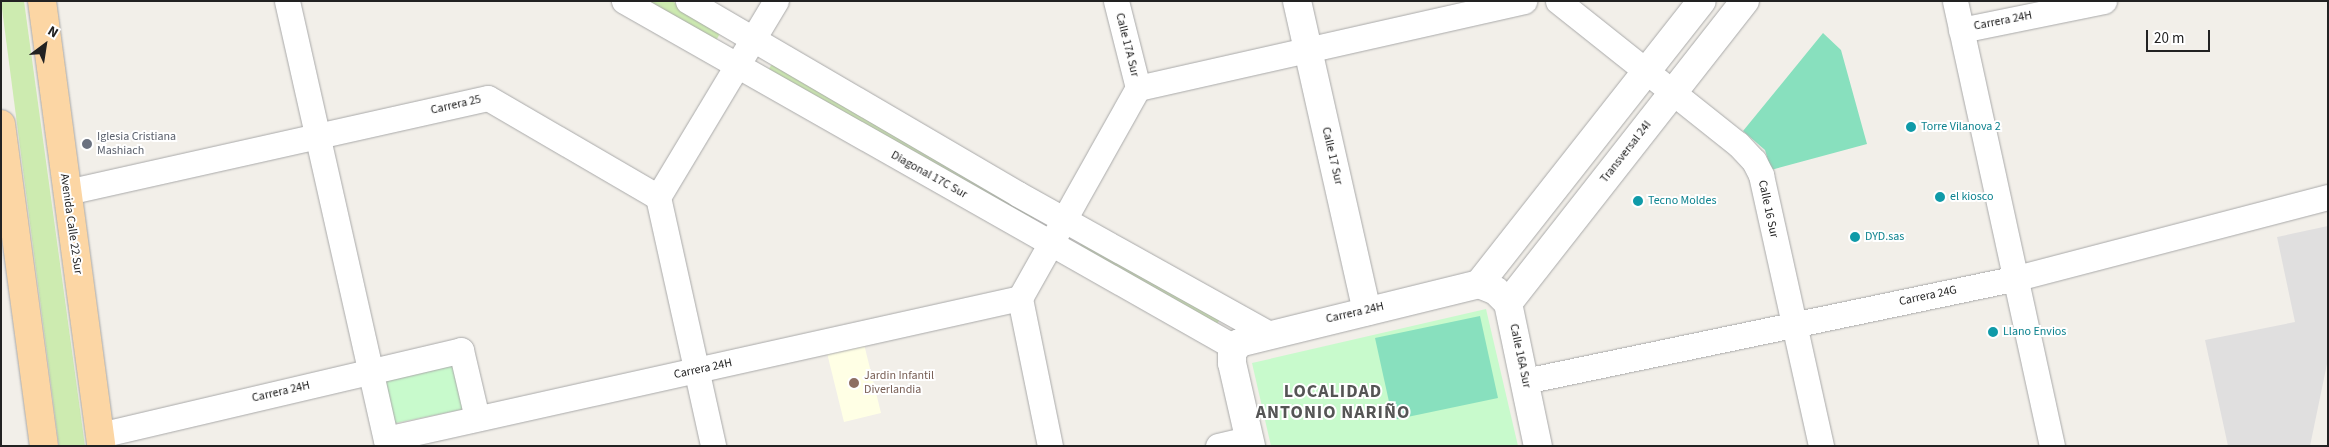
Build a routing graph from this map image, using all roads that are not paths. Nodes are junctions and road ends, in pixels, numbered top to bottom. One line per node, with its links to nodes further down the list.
1 (42, 1): 23 (main road, Avenida Calle 22 Sur)
2 (287, 1): 22 (street)
3 (624, 1): 17 (street, Diagonal 17C Sur)
4 (688, 1): 15 (street)
5 (776, 1): 15 (street)
6 (1116, 1): 19 (street, Calle 17A Sur)
7 (1297, 1): 16 (street, Calle 17 Sur)
8 (1524, 1): 16 (street)
9 (1558, 1): 18 (street, Calle 16 Sur)
10 (1702, 1): 18 (street)
11 (1745, 1): 20 (street, Transversal 24I)
12 (1954, 1): 14 (street)
13 (2104, 1): 14 (street, Carrera 24H)
14 (1961, 30): 29 (street)
15 (753, 39): 17 (street); 27 (street)
16 (1308, 50): 19 (street); 33 (street, Calle 17 Sur)
17 (736, 66): 24 (street); 28 (street, Diagonal 17C Sur)
18 (1646, 72): 20 (street, Calle 16 Sur); 30 (street)
19 (1138, 88): 27 (street)
20 (1672, 93): 32 (street, Transversal 24I); 34 (street, Calle 16 Sur)
21 (1, 124): 26 (main road)
22 (318, 136): 23 (street, Carrera 25); 24 (street, Carrera 25); 38 (street)
23 (67, 192): 41 (main road, Avenida Calle 22 Sur)
24 (658, 197): 37 (street)
25 (2328, 197): 29 (street, Carrera 24G)
26 (6, 203): 44 (main road)
27 (1064, 220): 28 (street); 35 (street)
28 (1051, 244): 31 (street); 36 (street, Diagonal 17C Sur)
29 (2017, 278): 34 (street, Carrera 24G); 50 (street)
30 (1479, 284): 32 (street); 33 (street, Carrera 24H)
31 (1020, 298): 37 (street, Carrera 24H); 46 (street)
32 (1508, 303): 39 (street, Calle 16A Sur)
33 (1367, 311): 35 (street, Carrera 24H)
34 (1793, 324): 39 (street, Carrera 24G); 49 (street, Calle 16 Sur)
35 (1270, 334): 36 (street, Carrera 24H)
36 (1234, 347): 43 (street)
37 (696, 370): 40 (street, Carrera 24H); 45 (street)
38 (370, 371): 40 (street, Carrera 24H); 41 (street, Carrera 24H); 42 (street)
39 (1525, 381): 48 (street, Calle 16A Sur)
40 (477, 418): 42 (street, Carrera 24H)
41 (100, 440)
42 (386, 442)
43 (1250, 442): 47 (street)
44 (44, 446)
45 (713, 446)
46 (1050, 446)
47 (1218, 446)
48 (1538, 446)
49 (1820, 446)
50 (2052, 446)

